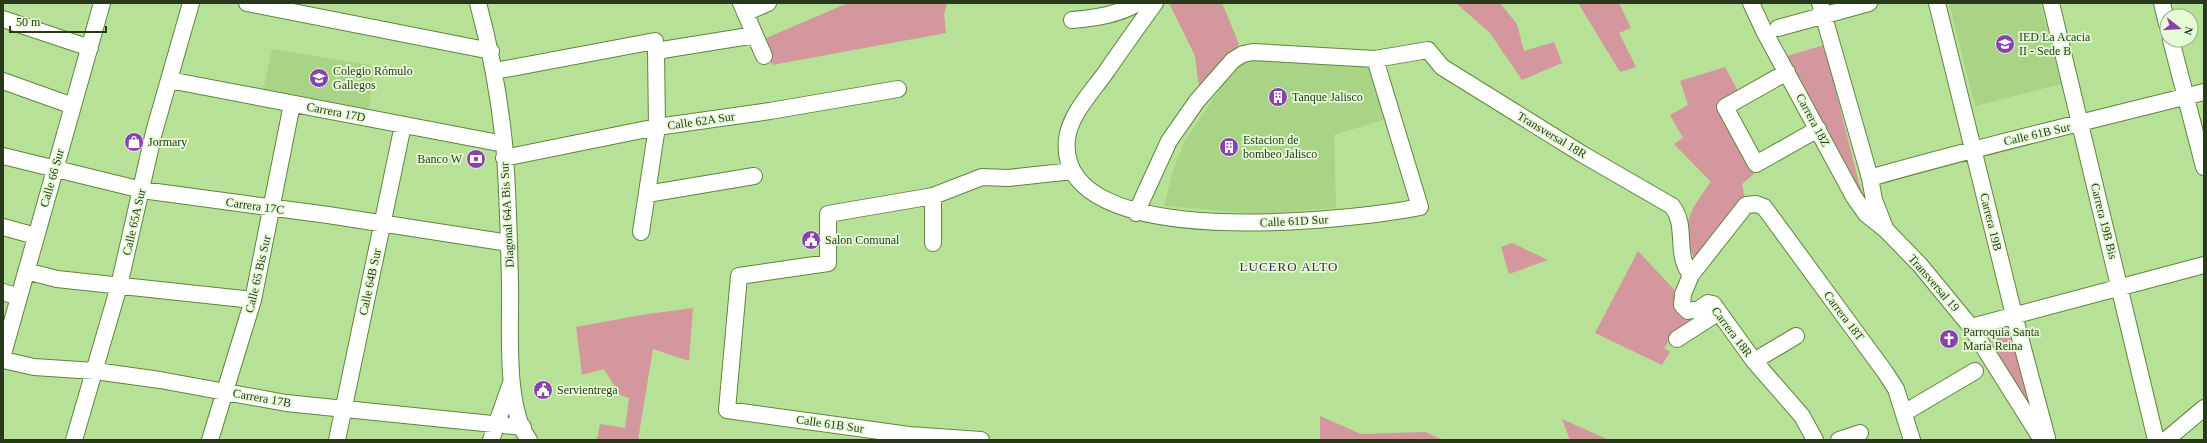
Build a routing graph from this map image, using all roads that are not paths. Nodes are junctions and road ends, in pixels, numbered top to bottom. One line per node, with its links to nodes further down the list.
1 (102, 3): 20 (street, Calle 66 Sur)
2 (191, 3): 27 (street, Calle 65A Sur)
3 (247, 3): 12 (street)
4 (768, 3): 13 (street)
5 (1138, 3): 16 (street)
6 (1155, 3): 43 (street)
7 (1751, 3): 26 (street, Carrera 18Z)
8 (1869, 3): 14 (street)
9 (1937, 3): 38 (street, Carrera 19B)
10 (2051, 3): 34 (street, Carrera 19B Bis)
11 (481, 4): 22 (street, Diagonal 64A Bis Sur)
12 (278, 6): 22 (street)
13 (743, 8): 18 (street)
14 (1822, 10): 17 (street); 45 (street)
15 (3, 19): 20 (street)
16 (1072, 20)
17 (1778, 28)
18 (755, 35): 19 (street); 23 (street)
19 (655, 46): 25 (street); 36 (street)
20 (90, 48): 33 (street, Calle 66 Sur)
21 (2173, 48): 31 (street)
22 (491, 51): 25 (street, Diagonal 64A Bis Sur)
23 (764, 56)
24 (1375, 59): 50 (street); 50 (street, Calle 61D Sur); 60 (street, Transversal 18R)
25 (495, 70): 39 (street, Diagonal 64A Bis Sur)
26 (1787, 72): 37 (street, Carrera 18Z); 37 (street)
27 (169, 80): 32 (street, Carrera 17D); 46 (street, Calle 65A Sur)
28 (3, 81): 33 (street)
29 (898, 89): 36 (street, Calle 62A Sur)
30 (2204, 92): 31 (street, Calle 61B Sur)
31 (2185, 97): 34 (street, Calle 61B Sur); 41 (street)
32 (292, 104): 35 (street, Carrera 17D); 49 (street, Calle 65 Bis Sur)
33 (73, 106): 42 (street, Calle 66 Sur)
34 (2080, 124): 38 (street, Calle 61B Sur); 62 (street, Carrera 19B Bis)
35 (403, 125): 39 (street, Carrera 17D); 51 (street, Calle 64B Sur)
36 (657, 127): 39 (street, Calle 62A Sur); 47 (street)
37 (1818, 129): 53 (street, Carrera 18Z)
38 (1974, 148): 45 (street, Calle 61B Sur); 67 (street, Carrera 19B)
39 (504, 151): 56 (street, Diagonal 64A Bis Sur)
40 (3, 156): 42 (street, Carrera 17C)
41 (2204, 167)
42 (54, 169): 46 (street, Carrera 17C); 55 (street, Calle 66 Sur)
43 (1073, 171): 48 (street); 50 (street, Calle 61D Sur)
44 (754, 176): 47 (street)
45 (1870, 178): 53 (street)
46 (142, 190): 49 (street, Carrera 17C); 61 (street, Calle 65A Sur)
47 (647, 194): 54 (street)
48 (933, 196): 57 (street); 87 (street, Calle 61B Sur)
49 (272, 209): 51 (street, Carrera 17C); 65 (street, Calle 65 Bis Sur)
50 (1136, 212)
51 (383, 225): 56 (street, Carrera 17C); 79 (street, Calle 64B Sur)
52 (3, 227): 55 (street)
53 (1886, 230): 68 (street, Transversal 19)
54 (641, 232)
55 (36, 236): 59 (street, Calle 66 Sur)
56 (509, 243): 76 (street, Diagonal 64A Bis Sur)
57 (933, 243)
58 (2204, 264): 62 (street)
59 (26, 271): 61 (street); 64 (street, Calle 66 Sur)
60 (1691, 275): 66 (street, Carrera 18R); 80 (street, Carrera 18T)
61 (119, 286): 65 (street); 75 (street, Calle 65A Sur)
62 (2120, 287): 67 (street); 93 (street, Carrera 19B Bis)
63 (3, 292): 64 (street)
64 (19, 297): 71 (street, Calle 66 Sur)
65 (253, 300): 77 (street, Calle 65 Bis Sur)
66 (1719, 312): 70 (street); 73 (street, Carrera 18R)
67 (2014, 315): 68 (street); 92 (street, Carrera 19B)
68 (1971, 327): 91 (street, Transversal 19)
69 (1796, 336): 73 (street)
70 (1677, 339)
71 (3, 354)
72 (3, 360): 75 (street, Carrera 17B)
73 (1754, 361): 88 (street, Carrera 18R)
74 (1975, 370): 80 (street)
75 (95, 372): 77 (street, Carrera 17B); 84 (street, Calle 65A Sur)
76 (512, 381): 81 (street); 83 (street, Diagonal 64A Bis Sur)
77 (225, 392): 79 (street, Carrera 17B); 85 (street, Calle 65 Bis Sur)
78 (2204, 408): 94 (street)
79 (344, 409): 81 (street, Carrera 17B); 86 (street, Calle 64B Sur)
80 (1904, 413): 90 (street, Carrera 18T)
81 (494, 432): 83 (street, Carrera 17B)
82 (1860, 433): 89 (street)
83 (526, 434)
84 (74, 440)
85 (210, 440)
86 (337, 440)
87 (981, 440)
88 (1815, 440)
89 (1839, 440)
90 (1912, 440)
91 (2042, 440)
92 (2047, 440)
93 (2156, 440)
94 (2166, 440)

